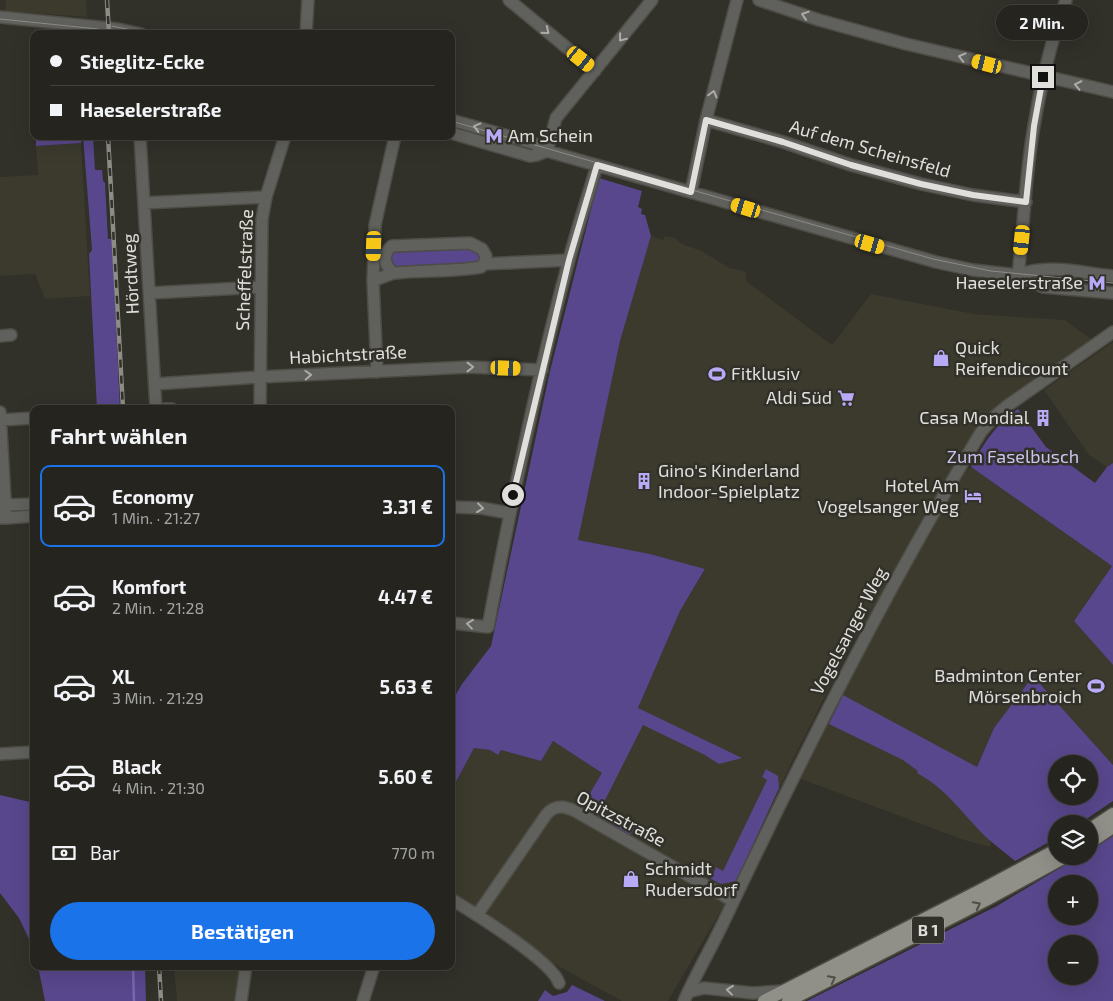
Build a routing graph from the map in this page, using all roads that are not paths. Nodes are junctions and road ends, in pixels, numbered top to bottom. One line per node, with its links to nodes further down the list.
1 (308, 0): 9 (street)
2 (509, 0): 10 (street, one-way to 10)
3 (652, 0): 10 (street, one-way to 10)
4 (738, 0): 13 (street, one-way to 4)
5 (759, 0): 11 (street, one-way to 5)
6 (1066, 0): 11 (street)
7 (0, 17): 8 (street)
8 (118, 30)
9 (306, 30)
10 (595, 71): 19 (street)
11 (1043, 77): 12 (street, one-way to 11); 23 (street)
12 (1113, 92)
13 (706, 120): 21 (street); 23 (street, Auf dem Scheinsfeld)
14 (455, 121): 19 (street, one-way to 14)
15 (455, 134): 19 (street)
16 (140, 140): 24 (street, Hördtweg)
17 (284, 140): 22 (street, Scheffelstraße)
18 (394, 140): 25 (street)
19 (547, 151): 20 (street)
20 (597, 165): 21 (street); 27 (street)
21 (691, 192): 30 (street)
22 (266, 197): 24 (street); 33 (street, Scheffelstraße)
23 (1026, 202): 30 (street)
24 (144, 203): 34 (street, Hördtweg)
25 (374, 246): 26 (street); 32 (street)
26 (392, 246): 28 (street); 29 (street)
27 (569, 260): 28 (street); 37 (street)
28 (484, 264): 29 (street)
29 (393, 274): 32 (street)
30 (1018, 275): 31 (street); 35 (street)
31 (1113, 276)
32 (373, 280): 38 (street)
33 (261, 287): 34 (street); 39 (street, Scheffelstraße)
34 (150, 293): 40 (street, Hördtweg)
35 (1113, 294)
36 (1113, 332): 62 (street, Vogelsanger Weg)
37 (542, 370): 38 (street, Habichtstraße, one-way to 37); 49 (street)
38 (377, 372): 39 (street, Habichtstraße, one-way to 38)
39 (260, 377): 40 (street, Habichtstraße); 42 (street, Scheffelstraße)
40 (155, 384): 41 (street, Hördtweg)
41 (156, 405)
42 (260, 405)
43 (0, 412): 45 (street)
44 (30, 418): 45 (street)
45 (0, 420): 46 (street)
46 (4, 499): 47 (street); 51 (street)
47 (30, 503)
48 (455, 507): 49 (street, one-way to 49)
49 (509, 513): 52 (street, one-way to 52)
50 (30, 516): 51 (street)
51 (3, 518)
52 (455, 623)
53 (30, 752): 54 (street)
54 (0, 754)
55 (1113, 814): 56 (main road)
56 (1098, 824)
57 (1113, 827): 58 (main road)
58 (1098, 837)
59 (1048, 854): 69 (main road, B 1)
60 (1050, 865): 69 (main road, B 1, one-way to 60)
61 (455, 901): 63 (street)
62 (733, 901): 63 (street, Opitzstraße); 66 (street, Vogelsanger Weg)
63 (477, 915): 67 (street)
64 (245, 970): 71 (street)
65 (373, 970): 72 (street)
66 (699, 970): 68 (street); 70 (street, Vogelsanger Weg)
67 (559, 983)
68 (711, 988): 69 (street, one-way to 68); 70 (street)
69 (786, 996): 73 (main road, B 1)
70 (686, 997)
71 (241, 1001)
72 (363, 1001)
73 (764, 1001)

